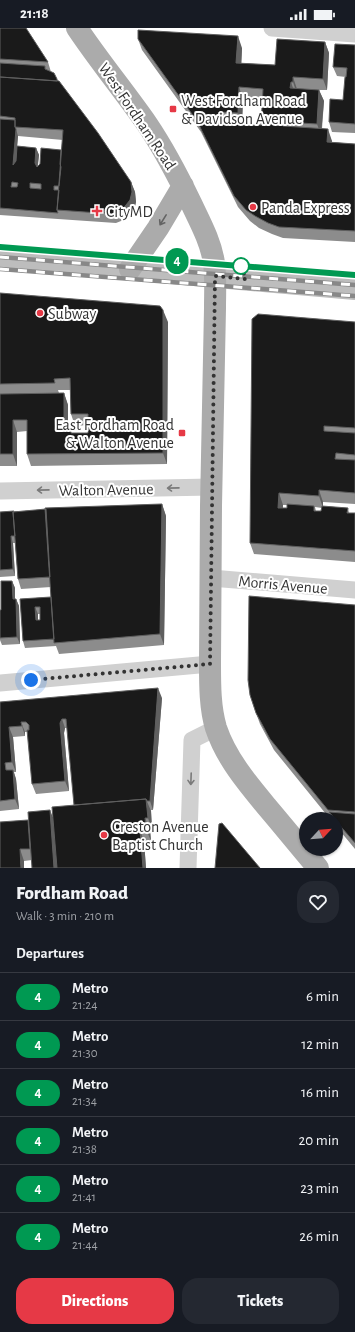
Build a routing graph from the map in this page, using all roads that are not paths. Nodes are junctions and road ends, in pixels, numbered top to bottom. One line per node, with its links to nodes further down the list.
1 (77, 28): 4 (main road, West Fordham Road)
2 (272, 28): 3 (street)
3 (355, 34)
4 (183, 186): 6 (main road, one-way to 6); 7 (main road, West Fordham Road)
5 (0, 258): 6 (main road)
6 (130, 269): 7 (main road)
7 (215, 276): 8 (main road); 9 (main road, West Fordham Road)
8 (355, 289)
9 (212, 487): 10 (street, Walton Avenue, one-way to 10); 11 (main road, West Fordham Road)
10 (0, 491)
11 (211, 578): 12 (street, Morris Avenue); 13 (main road, West Fordham Road)
12 (355, 590)
13 (210, 664): 14 (street); 15 (main road, West Fordham Road)
14 (0, 683)
15 (216, 728): 16 (street, one-way to 16); 17 (main road, West Fordham Road)
16 (188, 868)
17 (318, 868)

